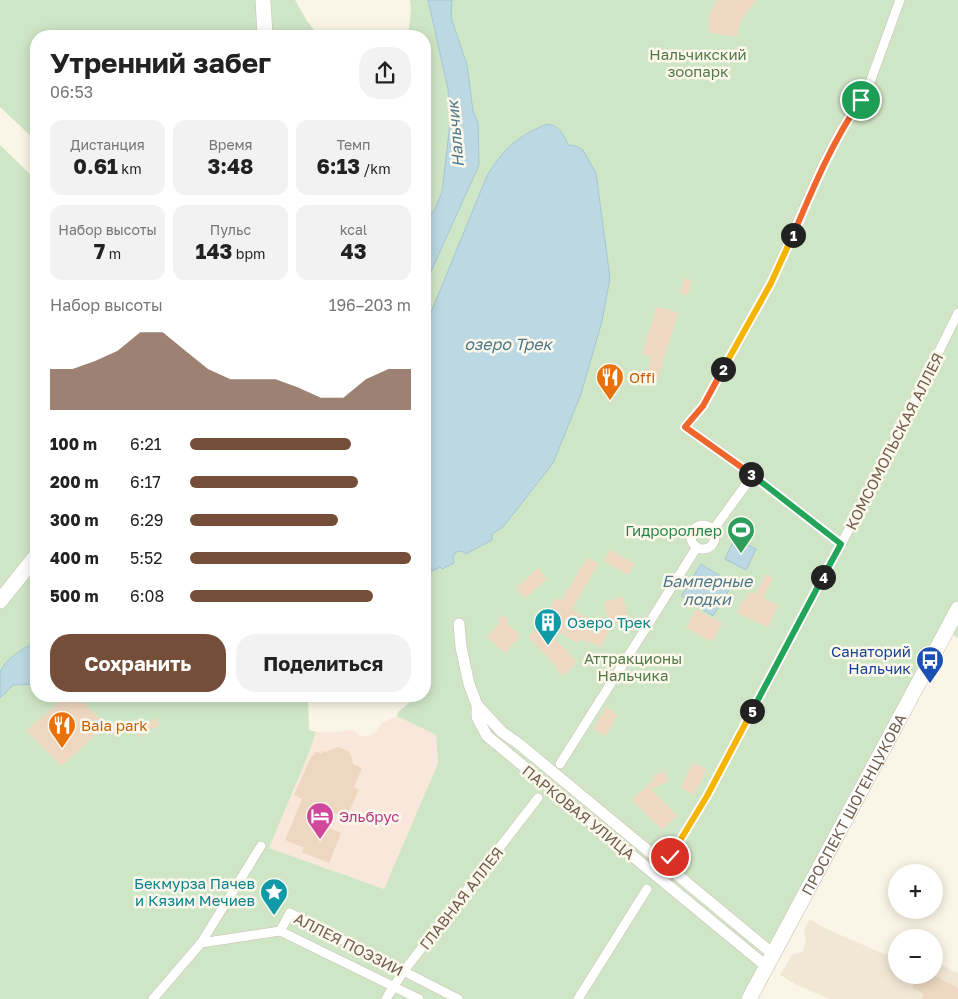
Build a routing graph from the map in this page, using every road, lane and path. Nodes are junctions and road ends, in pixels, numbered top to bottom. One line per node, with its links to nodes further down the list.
1 (264, 0): 3 (street)
2 (900, 0): 5 (street)
3 (265, 30)
4 (958, 313): 7 (street, КОМСОМОЛЬСКАЯ АЛЛЕЯ)
5 (753, 475): 6 (street); 7 (street)
6 (712, 530): 8 (street); 8 (street)
7 (841, 544): 17 (street, КОМСОМОЛЬСКАЯ АЛЛЕЯ)
8 (697, 547): 14 (street)
9 (30, 564): 10 (street)
10 (0, 601)
11 (958, 610): 13 (street, ПРОСПЕКТ ШОГЕНЦУКОВА)
12 (459, 624): 21 (street, ПАРКОВАЯ УЛИЦА)
13 (952, 634): 21 (street, ПРОСПЕКТ ШОГЕНЦУКОВА)
14 (560, 764)
15 (538, 798): 22 (street, ГЛАВНАЯ АЛЛЕЯ)
16 (261, 846): 20 (street)
17 (670, 857)
18 (647, 889): 28 (street)
19 (280, 931): 20 (street); 22 (street, АЛЛЕЯ ПОЭЗИИ); 23 (street, АЛЛЕЯ ПОЭЗИИ)
20 (201, 943): 24 (street)
21 (770, 960): 29 (street, ПРОСПЕКТ ШОГЕНЦУКОВА)
22 (403, 972): 23 (street, ГЛАВНАЯ АЛЛЕЯ); 27 (street, АЛЛЕЯ ПОЭЗИИ)
23 (394, 986): 25 (street, ГЛАВНАЯ АЛЛЕЯ); 26 (street, АЛЛЕЯ ПОЭЗИИ)
24 (153, 999)
25 (386, 999)
26 (419, 999)
27 (458, 999)
28 (578, 999)
29 (749, 999)

